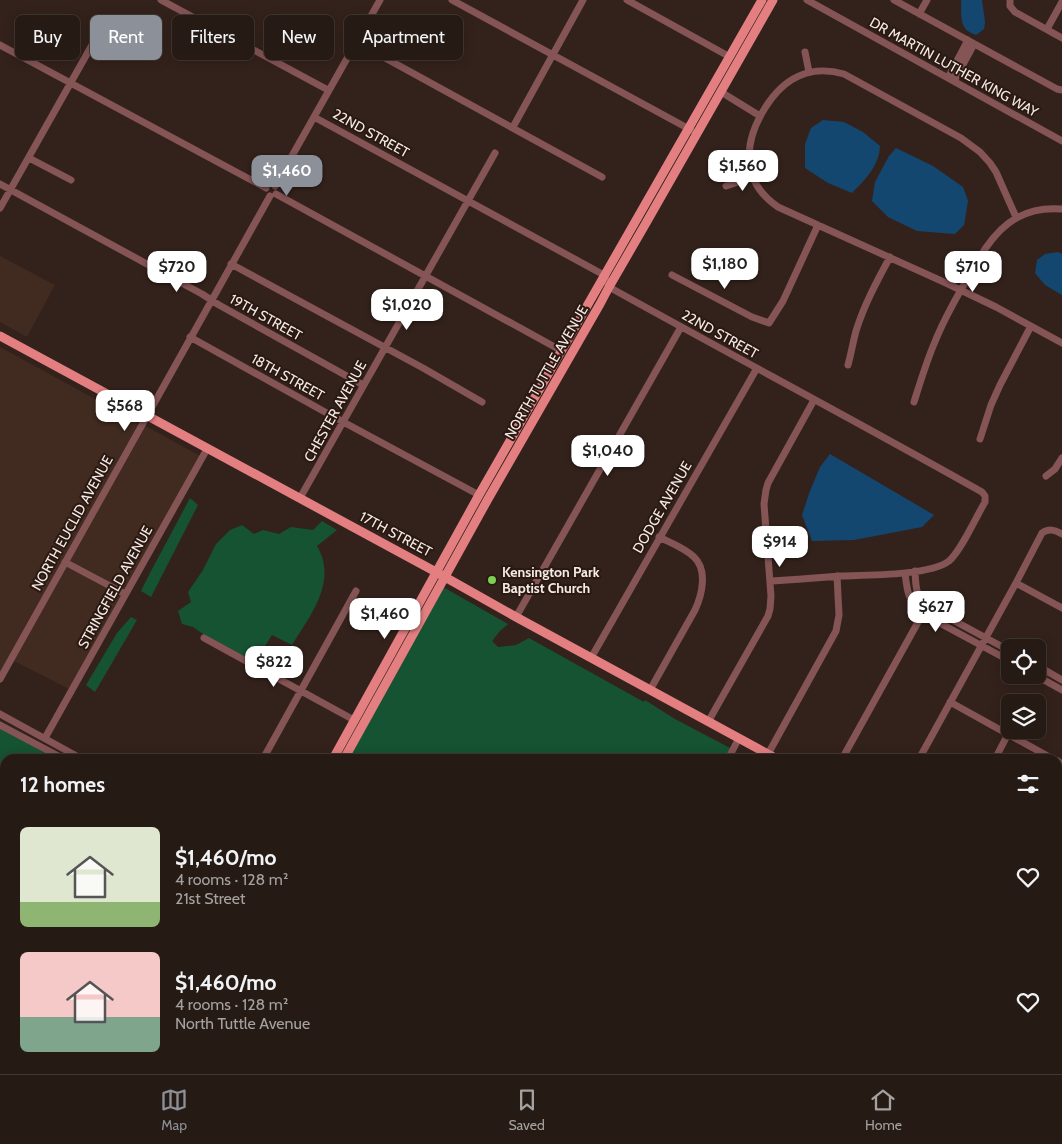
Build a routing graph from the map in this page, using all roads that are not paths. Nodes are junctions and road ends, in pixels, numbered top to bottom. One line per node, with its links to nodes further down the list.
1 (161, 0): 28 (street, 22ND STREET)
2 (380, 0): 14 (street)
3 (452, 0): 21 (street)
4 (583, 0): 21 (street)
5 (627, 0): 22 (street)
6 (762, 0): 22 (main road, NORTH TUTTLE AVENUE)
7 (773, 0): 30 (main road, NORTH TUTTLE AVENUE)
8 (807, 0): 26 (street, DR MARTIN LUTHER KING WAY)
9 (894, 0): 13 (street)
10 (927, 0): 13 (street)
11 (1010, 0): 15 (street)
12 (1062, 2): 15 (street)
13 (919, 14): 17 (street)
14 (371, 15)
15 (1046, 29): 16 (street)
16 (1062, 38)
17 (971, 42): 26 (street); 29 (street)
18 (0, 45): 27 (street)
19 (90, 49): 27 (street)
20 (805, 52): 25 (street)
21 (553, 55): 33 (street); 34 (street)
22 (730, 57): 34 (main road, NORTH TUTTLE AVENUE)
23 (346, 60): 28 (street)
24 (389, 60): 33 (street)
25 (809, 72): 31 (street); 48 (street)
26 (951, 79): 35 (street, DR MARTIN LUTHER KING WAY)
27 (71, 83): 37 (street); 44 (street)
28 (328, 90): 32 (street)
29 (1062, 90)
30 (720, 92): 31 (street); 34 (main road, NORTH TUTTLE AVENUE)
31 (760, 116): 38 (street)
32 (314, 117): 44 (street); 45 (street, 22ND STREET)
33 (512, 127): 39 (street)
34 (693, 131): 54 (main road, NORTH TUTTLE AVENUE); 55 (main road, NORTH TUTTLE AVENUE)
35 (1062, 141)
36 (494, 153): 45 (street, CHESTER AVENUE)
37 (29, 158): 40 (street); 43 (street)
38 (753, 176): 42 (street); 49 (street)
39 (602, 177)
40 (71, 180)
41 (0, 184): 43 (street, 19TH STREET)
42 (726, 186)
43 (11, 190): 46 (street); 57 (street, 19TH STREET)
44 (271, 193): 51 (street, NORTH EUCLID AVENUE); 53 (street)
45 (468, 201): 53 (street, CHESTER AVENUE); 54 (street, 22ND STREET)
46 (0, 208)
47 (1062, 209): 48 (street)
48 (1016, 217): 56 (street)
49 (818, 225): 50 (street); 52 (street)
50 (890, 257): 56 (street); 65 (street)
51 (231, 264): 57 (street, NORTH EUCLID AVENUE); 63 (street)
52 (672, 275)
53 (426, 276): 63 (street, CHESTER AVENUE); 64 (street)
54 (604, 276): 55 (street); 64 (main road, NORTH TUTTLE AVENUE)
55 (609, 286): 59 (street, 22ND STREET); 86 (main road, NORTH TUTTLE AVENUE)
56 (962, 290): 58 (street); 70 (street)
57 (211, 300): 61 (street, NORTH EUCLID AVENUE); 67 (street, 19TH STREET)
58 (1032, 326): 62 (street); 73 (street)
59 (681, 327): 66 (street, 22ND STREET); 94 (street)
60 (0, 336): 71 (main road, 17TH STREET)
61 (190, 337): 71 (street, NORTH EUCLID AVENUE); 72 (street, 18TH STREET)
62 (1062, 343)
63 (384, 348): 67 (street, CHESTER AVENUE); 69 (street)
64 (562, 351): 77 (main road, NORTH TUTTLE AVENUE)
65 (848, 365)
66 (756, 368): 68 (street, 22ND STREET); 80 (street, DODGE AVENUE)
67 (363, 385): 72 (street, CHESTER AVENUE)
68 (814, 400): 82 (street, 22ND STREET); 87 (street)
69 (482, 402)
70 (914, 402)
71 (146, 416): 74 (main road, 17TH STREET); 81 (street, NORTH EUCLID AVENUE)
72 (343, 422): 77 (street, 18TH STREET); 78 (street, CHESTER AVENUE)
73 (980, 439)
74 (207, 448): 78 (main road, 17TH STREET); 90 (street, STRINGFIELD AVENUE)
75 (1062, 458): 76 (street)
76 (1046, 476)
77 (479, 495): 83 (main road, NORTH TUTTLE AVENUE)
78 (300, 498): 83 (main road, 17TH STREET)
79 (1062, 534): 88 (street)
80 (660, 536): 100 (street, DODGE AVENUE); 105 (street)
81 (65, 562): 90 (street); 102 (street, NORTH EUCLID AVENUE)
82 (915, 571): 84 (street); 91 (street)
83 (436, 572): 86 (main road, 17TH STREET); 110 (main road, NORTH TUTTLE AVENUE)
84 (905, 573): 85 (street); 93 (street)
85 (837, 576): 87 (street); 124 (street)
86 (445, 577): 94 (main road, 17TH STREET); 122 (main road, NORTH TUTTLE AVENUE)
87 (770, 581): 111 (street)
88 (1016, 583): 92 (street); 96 (street)
89 (356, 591): 107 (street)
90 (126, 594): 114 (street, STRINGFIELD AVENUE)
91 (927, 606): 93 (street); 96 (street)
92 (1062, 608)
93 (923, 614): 97 (street); 125 (street)
94 (516, 617): 100 (main road, 17TH STREET)
95 (204, 638): 107 (street)
96 (985, 638): 97 (street); 98 (street)
97 (981, 645): 99 (street); 108 (street)
98 (1001, 646)
99 (1001, 656)
100 (591, 658): 105 (main road, 17TH STREET)
101 (1046, 671): 103 (street)
102 (0, 679)
103 (1062, 680)
104 (1046, 681): 106 (street)
105 (650, 690): 111 (main road, 17TH STREET)
106 (1062, 690)
107 (300, 691): 110 (street); 120 (street)
108 (950, 702): 113 (street); 126 (street)
109 (0, 714): 114 (street)
110 (354, 720): 121 (main road, NORTH TUTTLE AVENUE)
111 (708, 722): 115 (main road, 17TH STREET)
112 (0, 725): 118 (street)
113 (1001, 730)
114 (45, 738): 119 (street)
115 (739, 738): 123 (street); 124 (main road, 17TH STREET)
116 (1005, 739): 127 (street)
117 (1017, 739): 128 (street)
118 (55, 754)
119 (73, 754)
120 (266, 754)
121 (336, 754)
122 (347, 754)
123 (731, 754)
124 (768, 754)
125 (845, 754)
126 (921, 754)
127 (998, 754)
128 (1044, 754)

